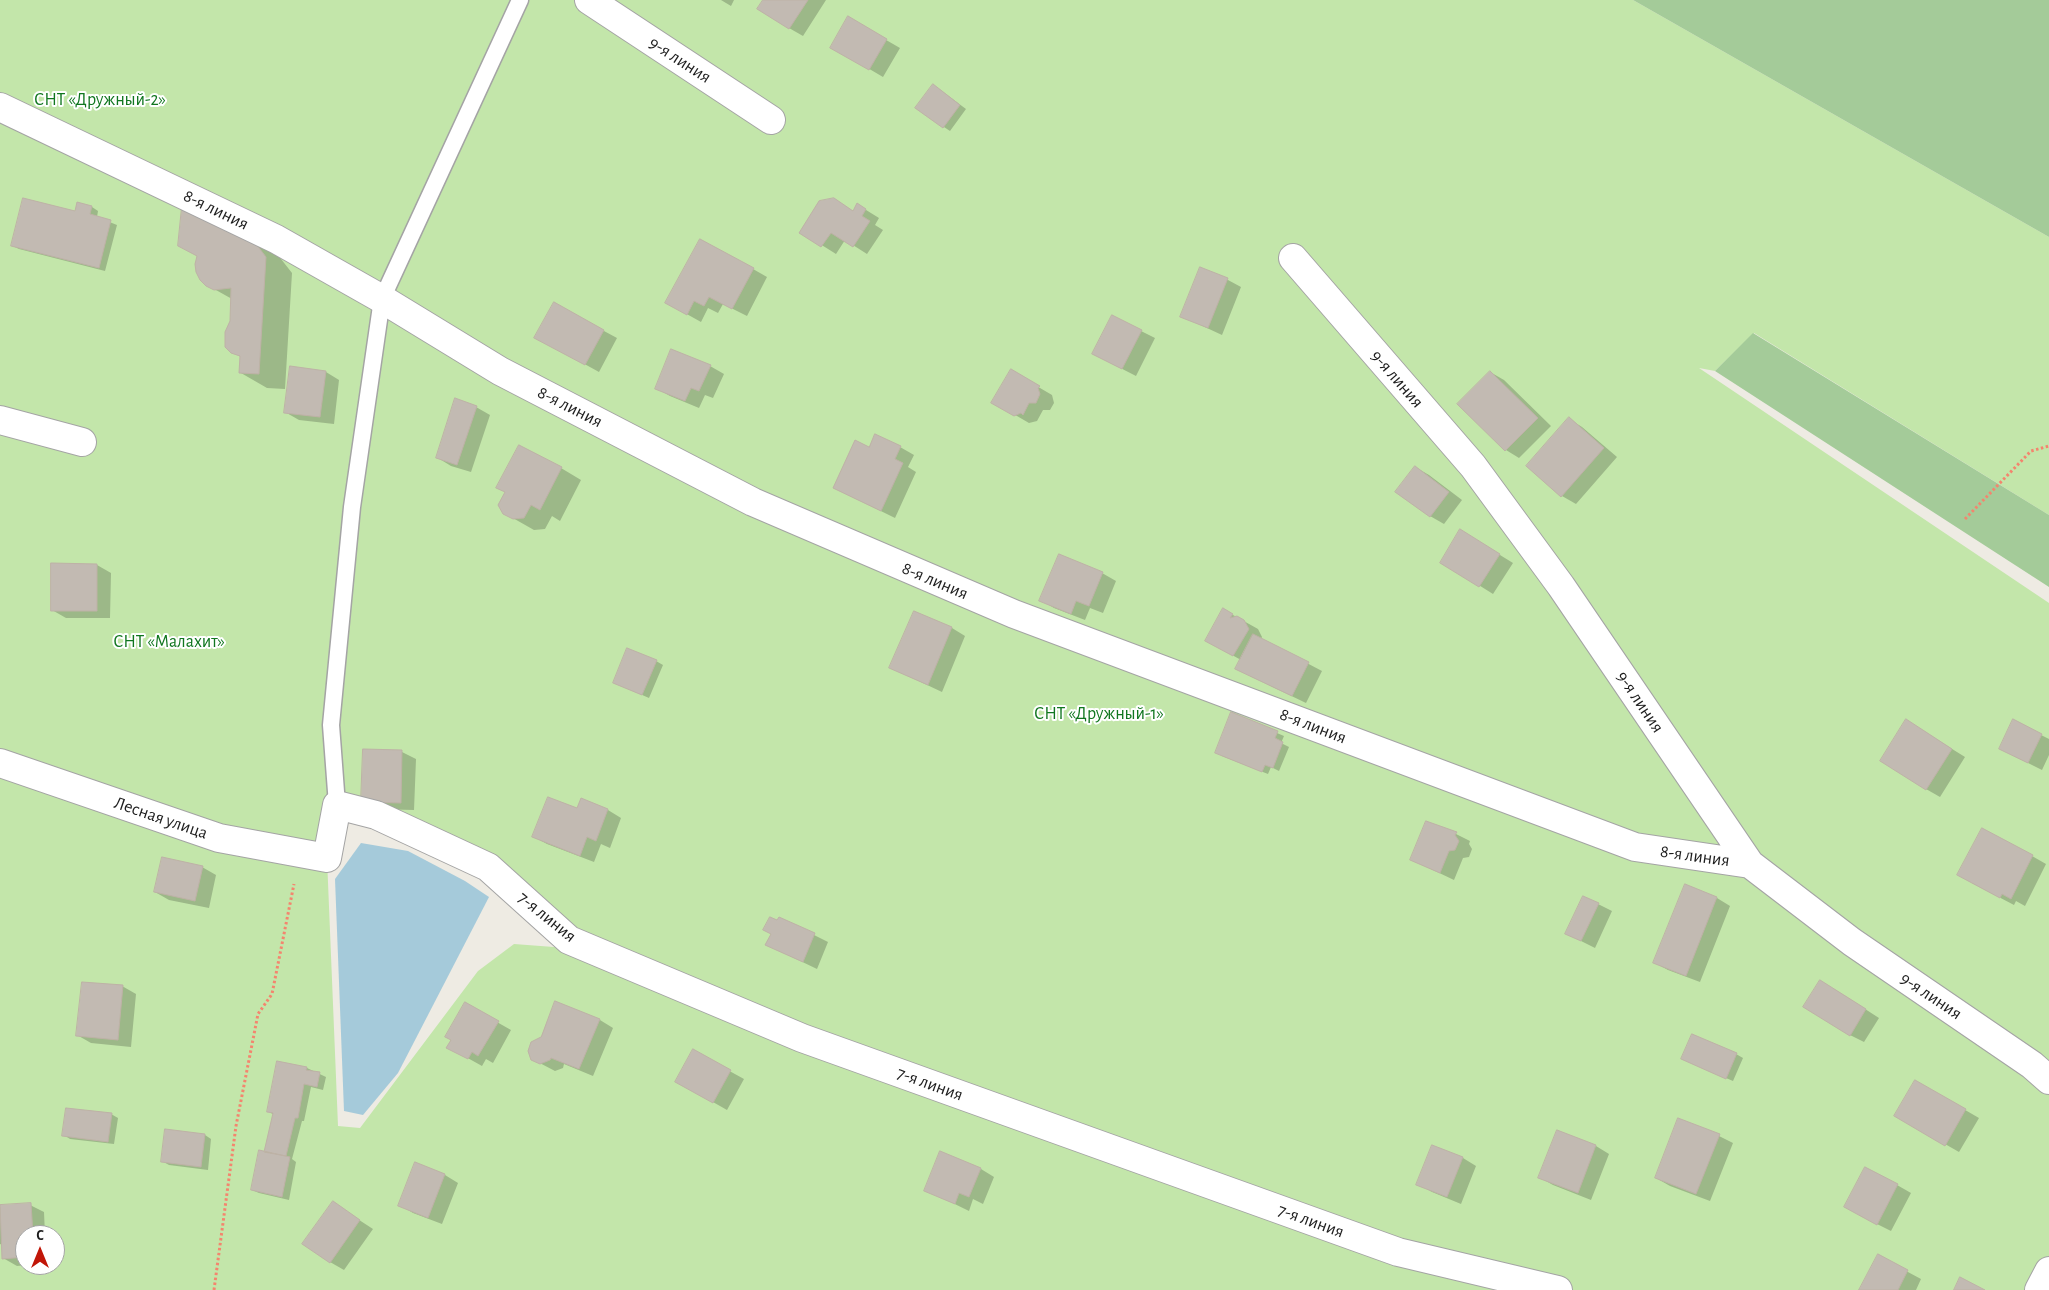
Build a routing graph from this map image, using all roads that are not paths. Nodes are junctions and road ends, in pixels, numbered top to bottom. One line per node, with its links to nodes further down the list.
1 (520, 0): 6 (lane)
2 (589, 0): 4 (street, 9-я линия)
3 (0, 107): 6 (street, 8-я линия)
4 (771, 120)
5 (1293, 258): 11 (street, 9-я линия)
6 (382, 299): 10 (lane); 11 (street, 8-я линия)
7 (0, 420): 8 (street)
8 (82, 442)
9 (0, 763): 10 (street, Лесная улица)
10 (337, 805): 14 (street, 7-я линия)
11 (1750, 864): 12 (street, 9-я линия)
12 (2049, 1080)
13 (2049, 1270): 15 (street)
14 (1558, 1290)
15 (2039, 1290)

